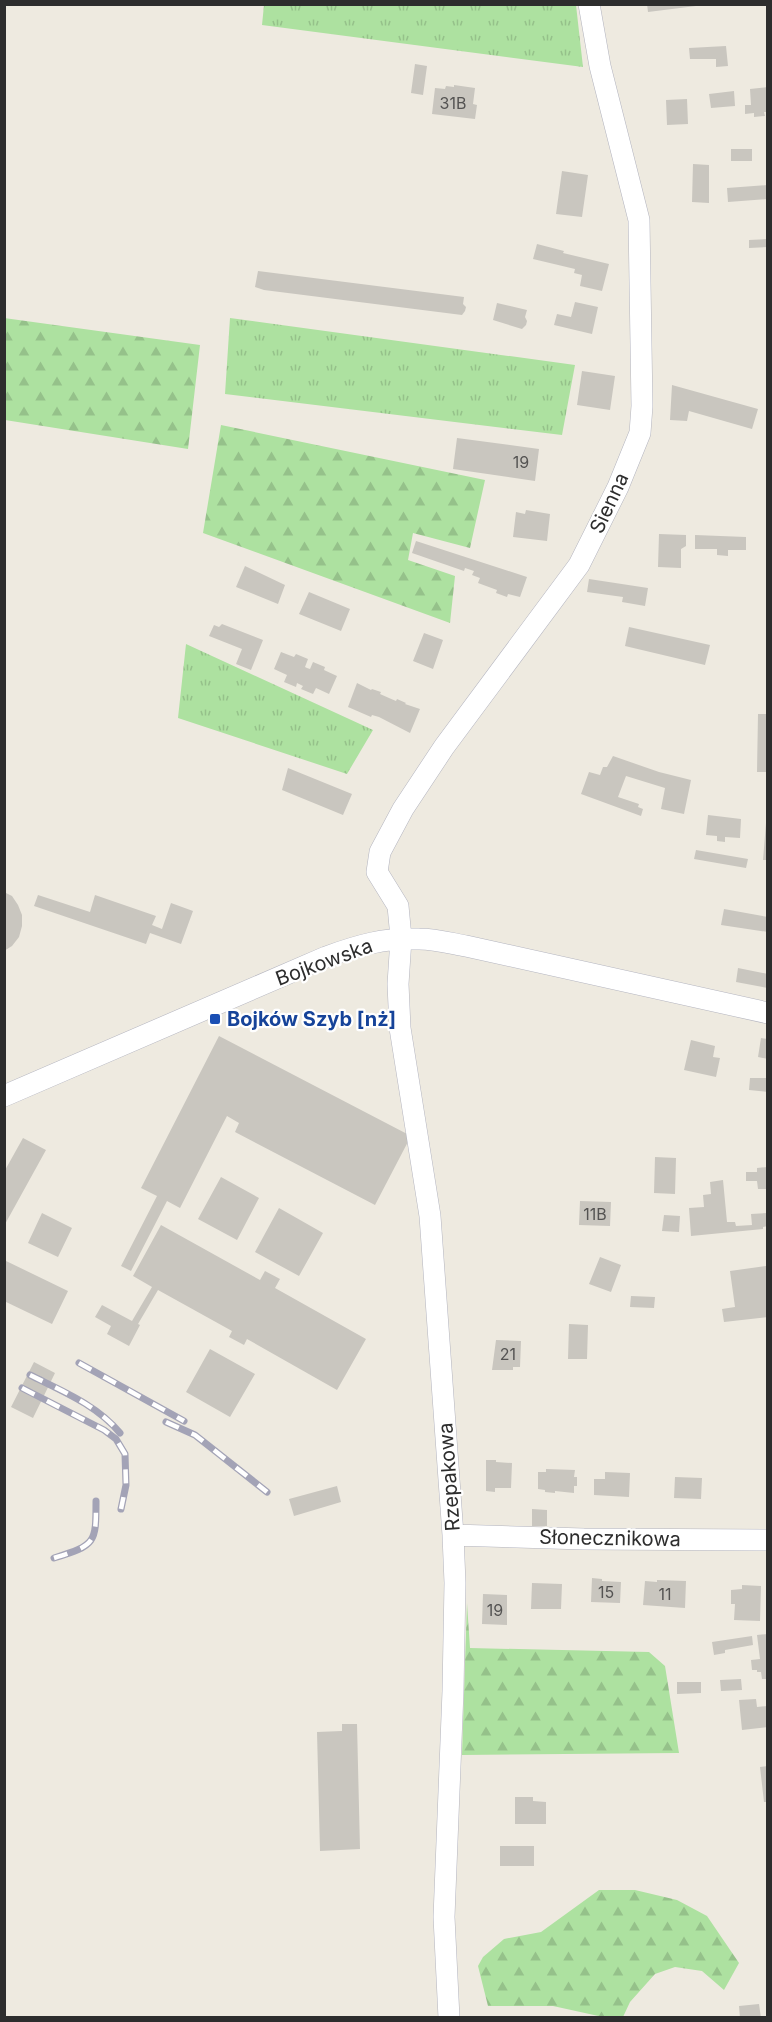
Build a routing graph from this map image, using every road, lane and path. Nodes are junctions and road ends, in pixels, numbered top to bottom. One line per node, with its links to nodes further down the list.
1 (589, 4): 2 (street, Sienna)
2 (401, 939): 3 (street, Bojkowska); 4 (street, Bojkowska); 5 (street, Rzepakowa)
3 (768, 1013)
4 (4, 1096)
5 (453, 1535): 6 (street, Słonecznikowa); 7 (street, Rzepakowa)
6 (768, 1540)
7 (449, 2018)

